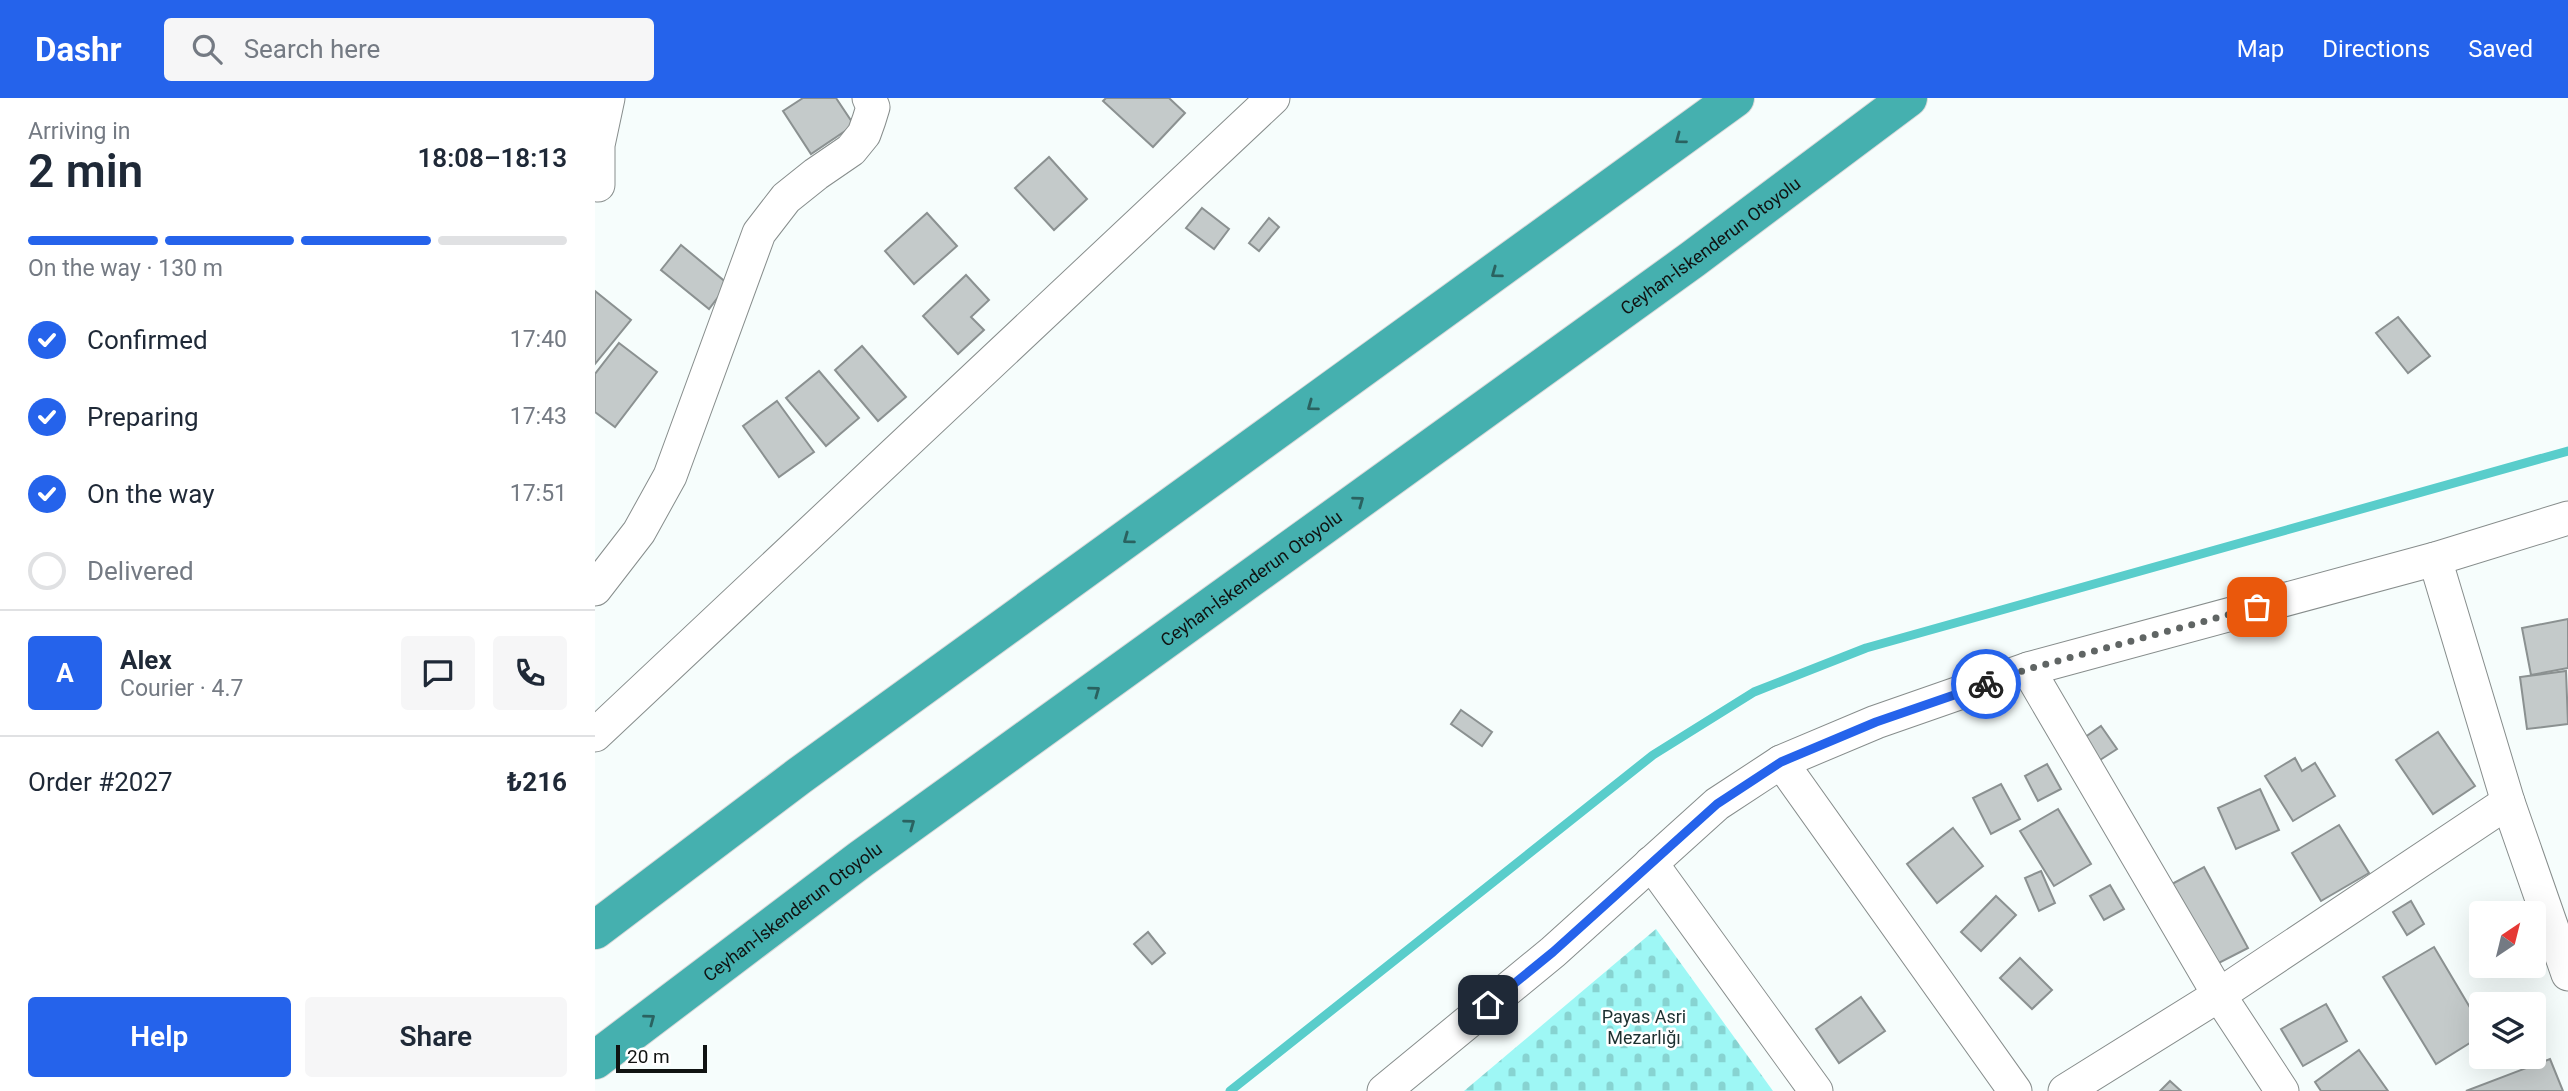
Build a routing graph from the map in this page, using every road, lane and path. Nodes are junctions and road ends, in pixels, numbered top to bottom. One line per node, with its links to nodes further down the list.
1 (608, 98): 6 (street)
2 (869, 98): 9 (street)
3 (1273, 98): 12 (street)
4 (1735, 98): 17 (highway, one-way to 17)
5 (1908, 98): 20 (highway, Ceyhan-İskenderun Otoyolu, one-way to 5)
6 (598, 185)
7 (2568, 519): 8 (street)
8 (2435, 559): 10 (street); 15 (street)
9 (595, 589)
10 (2028, 669): 14 (street); 19 (street)
11 (595, 696): 12 (street)
12 (629, 705): 13 (street)
13 (595, 734)
14 (1781, 762): 16 (street); 23 (street)
15 (2508, 802): 18 (street); 19 (street)
16 (1651, 863): 21 (street); 22 (street)
17 (595, 930)
18 (2568, 974)
19 (2219, 995): 24 (street); 25 (street)
20 (595, 1060)
21 (1384, 1091)
22 (1816, 1091)
23 (2015, 1091)
24 (2065, 1091)
25 (2282, 1091)

